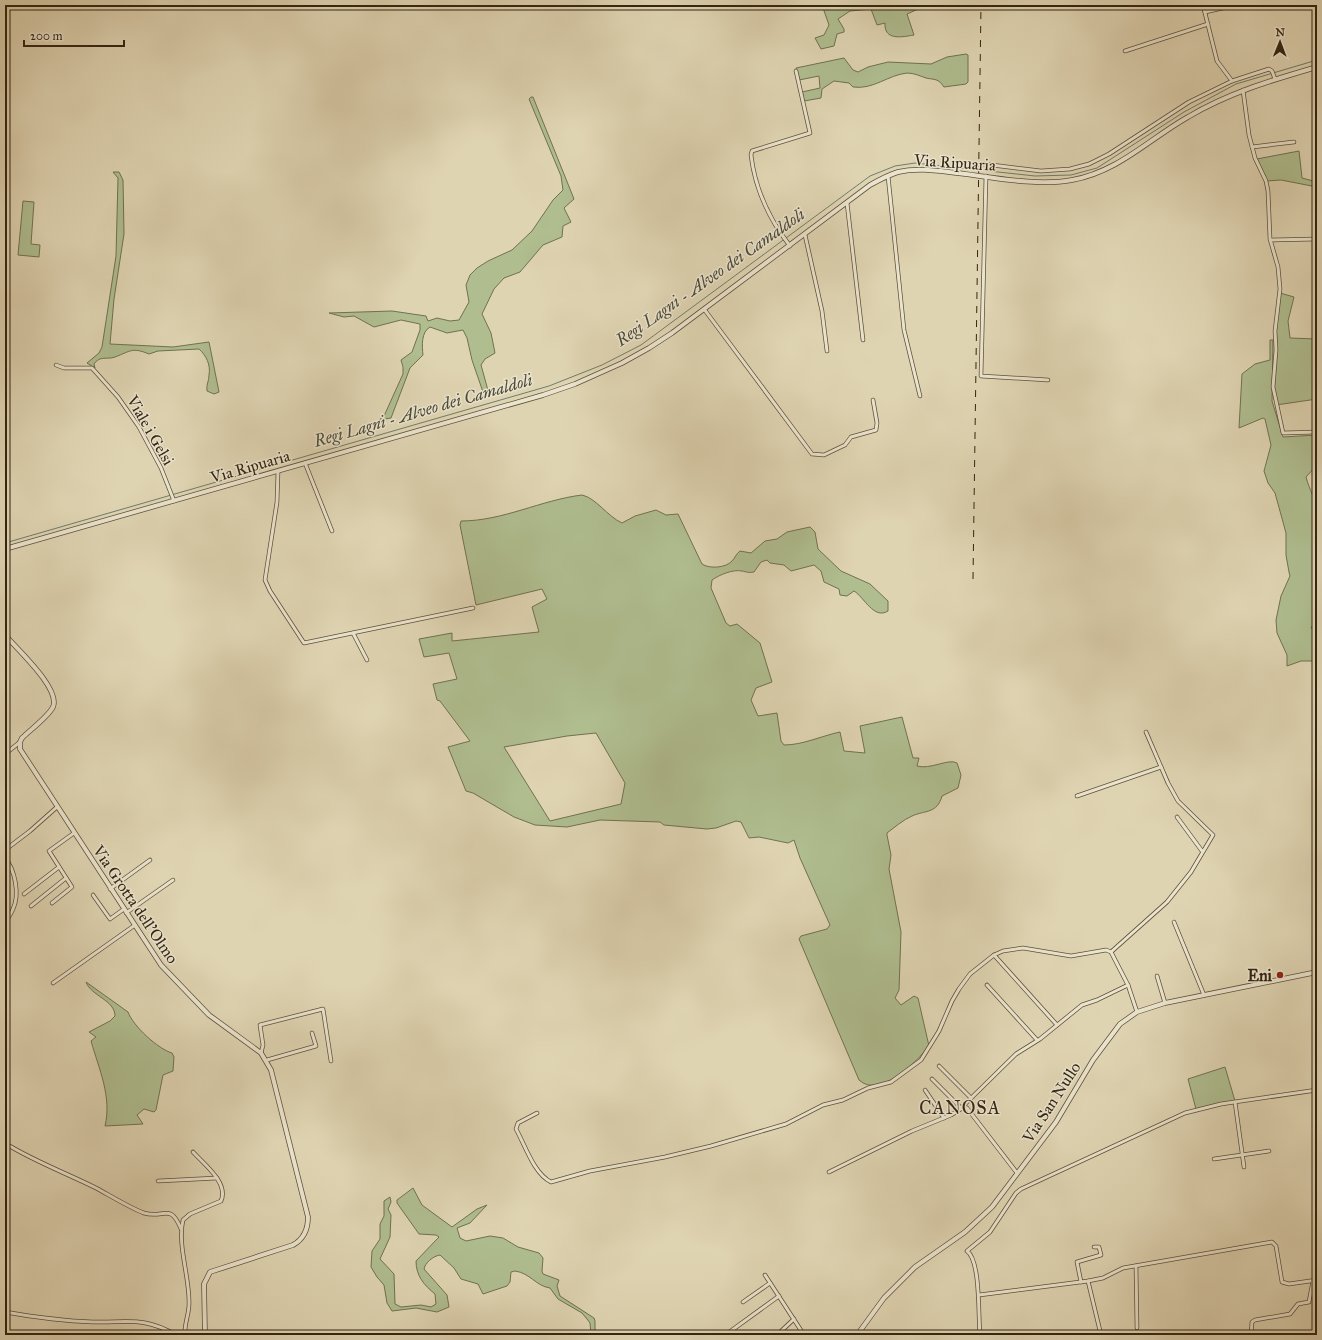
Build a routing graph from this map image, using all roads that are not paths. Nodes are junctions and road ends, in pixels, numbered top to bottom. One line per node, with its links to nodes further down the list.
1 (1203, 5): 3 (street)
2 (1236, 5): 3 (street)
3 (1204, 12): 4 (street)
4 (1208, 24): 5 (street); 9 (street)
5 (1125, 51)
6 (1317, 67): 8 (street, Via Ripuaria)
7 (796, 71): 20 (street)
8 (1274, 77): 9 (street); 10 (street, Via Ripuaria)
9 (1232, 81): 13 (street)
10 (1243, 90): 12 (street); 15 (street, Via Ripuaria)
11 (1294, 142): 12 (street)
12 (1252, 147): 19 (street)
13 (984, 164)
14 (888, 176): 15 (street, Via Ripuaria); 16 (street, Via Ripuaria); 26 (street)
15 (986, 176): 25 (street)
16 (847, 203): 17 (street, Via Ripuaria); 22 (street)
17 (805, 235): 20 (street, Via Ripuaria); 23 (street)
18 (1317, 239): 19 (street)
19 (1271, 240): 28 (street)
20 (789, 244): 21 (street, Via Ripuaria)
21 (704, 309): 27 (street); 29 (street, Via Ripuaria)
22 (863, 340)
23 (827, 351)
24 (56, 365): 33 (street, Viale i Gelsi)
25 (1048, 380)
26 (920, 396)
27 (873, 400)
28 (1317, 432)
29 (305, 463): 31 (street, Via Ripuaria); 34 (street)
30 (1317, 470): 32 (street)
31 (278, 471): 33 (street, Via Ripuaria); 37 (street)
32 (1314, 474)
33 (174, 501): 35 (street, Via Ripuaria)
34 (332, 531)
35 (5, 549)
36 (473, 608): 37 (street)
37 (353, 633): 39 (street)
38 (5, 635): 41 (street)
39 (367, 660)
40 (1146, 732): 43 (street)
41 (20, 742): 42 (street); 45 (street, Via Grotta dell'Olmo)
42 (5, 754)
43 (1161, 767): 44 (street); 49 (street)
44 (1077, 796)
45 (57, 807): 47 (street, Via Grotta dell'Olmo); 48 (street)
46 (1177, 817): 49 (street)
47 (74, 833): 52 (street); 55 (street, Via Grotta dell'Olmo)
48 (5, 850)
49 (1202, 851): 65 (street)
50 (5, 858): 63 (street)
51 (150, 860): 55 (street)
52 (59, 867): 53 (street); 56 (street)
53 (66, 878): 58 (street); 59 (street)
54 (173, 880): 61 (street)
55 (110, 888): 60 (street, Via Grotta dell'Olmo)
56 (24, 894)
57 (93, 895): 60 (street)
58 (52, 903)
59 (31, 906)
60 (124, 909): 61 (street, Via Grotta dell'Olmo)
61 (126, 913): 64 (street, Via Grotta dell'Olmo)
62 (1174, 922): 72 (street)
63 (5, 923)
64 (135, 925): 69 (street); 78 (street, Via Grotta dell'Olmo)
65 (1111, 952): 66 (street); 71 (street)
66 (994, 954): 75 (street); 88 (street)
67 (1317, 972): 72 (street, Via San Nullo)
68 (1157, 976): 73 (street)
69 (53, 983)
70 (987, 985): 77 (street)
71 (1128, 985): 74 (street); 75 (street)
72 (1204, 995): 73 (street, Via San Nullo)
73 (1165, 1003): 74 (street, Via San Nullo)
74 (1137, 1012): 97 (street, Via San Nullo)
75 (1058, 1025): 77 (street)
76 (312, 1033): 79 (street)
77 (1037, 1040): 85 (street)
78 (261, 1053): 79 (street, Via Grotta dell'Olmo); 80 (street)
79 (266, 1060): 118 (street, Via Grotta dell'Olmo)
80 (331, 1061)
81 (939, 1066): 85 (street)
82 (932, 1079): 87 (street)
83 (925, 1090): 89 (street)
84 (1317, 1090): 86 (street)
85 (971, 1098): 87 (street)
86 (1235, 1102): 93 (street); 109 (street)
87 (961, 1108): 89 (street); 97 (street)
88 (537, 1113)
89 (944, 1118): 96 (street)
90 (5, 1145): 100 (street)
91 (1269, 1151): 93 (street)
92 (193, 1152): 98 (street)
93 (1242, 1155): 94 (street); 95 (street)
94 (1214, 1159)
95 (1244, 1167)
96 (829, 1172)
97 (1017, 1173): 121 (street, Via San Nullo)
98 (217, 1178): 99 (street); 100 (street)
99 (158, 1181)
100 (182, 1230): 117 (street)
101 (1094, 1247): 107 (street)
102 (1136, 1266): 105 (street); 106 (street); 114 (street)
103 (765, 1275): 108 (street)
104 (1317, 1280): 106 (street)
105 (1088, 1281): 107 (street); 123 (street)
106 (1313, 1281): 124 (street)
107 (1081, 1282): 109 (street)
108 (770, 1283): 110 (street); 111 (street)
109 (979, 1295): 122 (street)
110 (779, 1296): 113 (street); 115 (street)
111 (743, 1302)
112 (5, 1312): 116 (street)
113 (794, 1319): 119 (street); 120 (street)
114 (1137, 1328)
115 (728, 1333)
116 (176, 1335)
117 (185, 1335)
118 (205, 1335)
119 (777, 1335)
120 (804, 1335)
121 (857, 1335)
122 (980, 1335)
123 (1101, 1335)
124 (1251, 1335)

